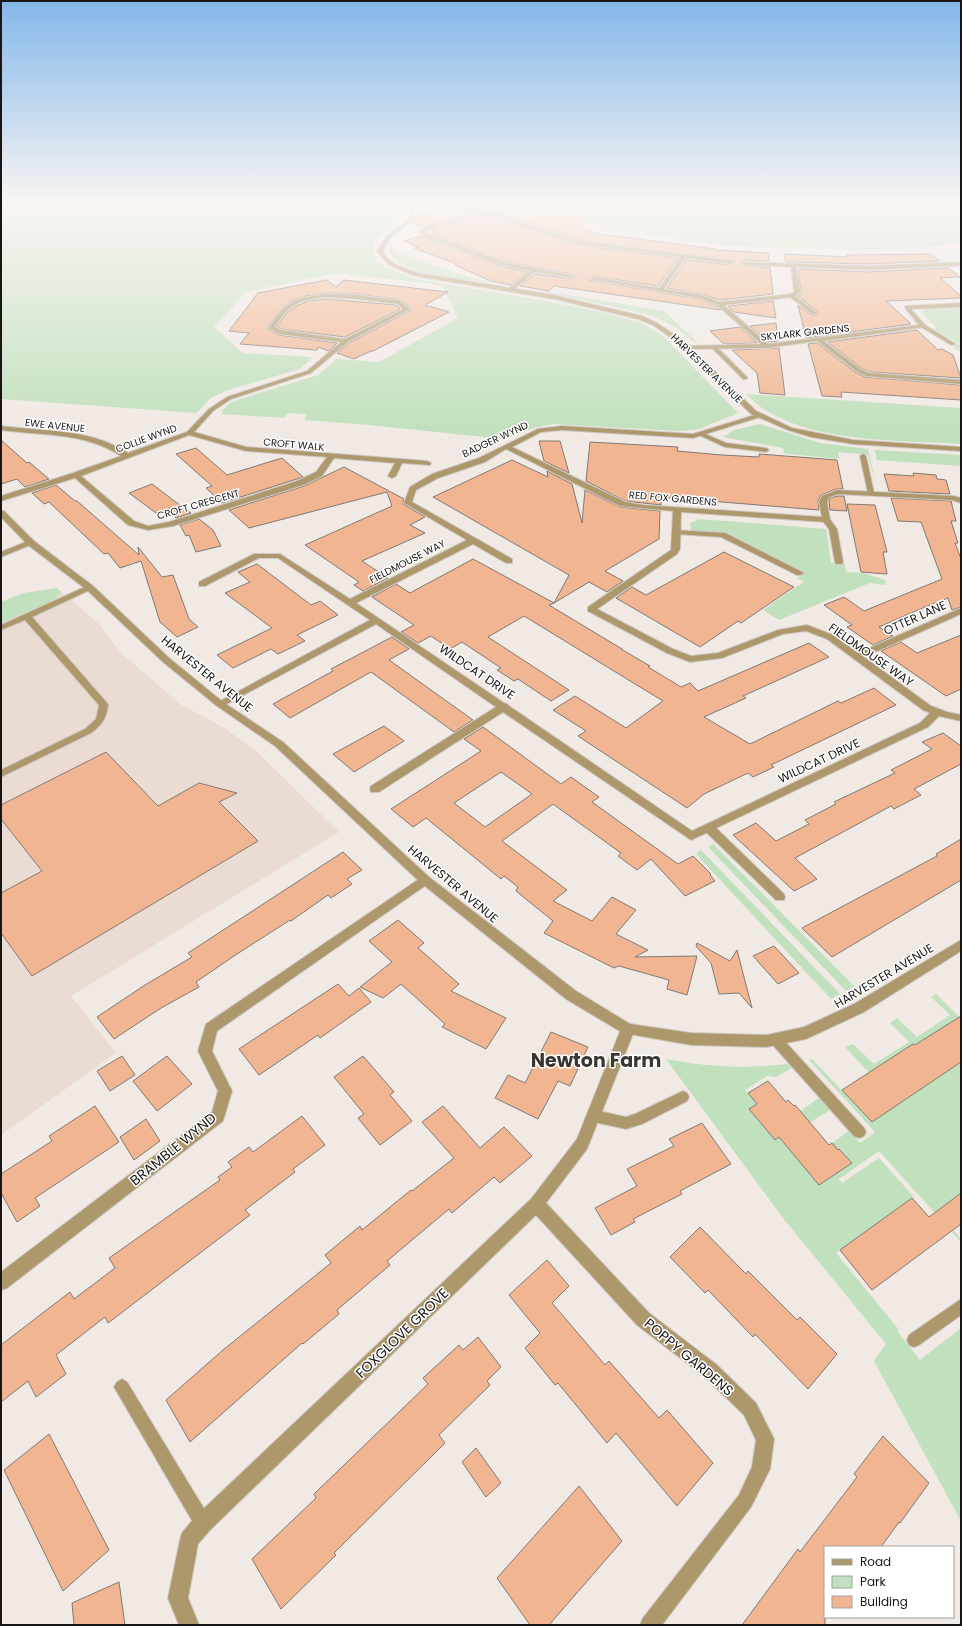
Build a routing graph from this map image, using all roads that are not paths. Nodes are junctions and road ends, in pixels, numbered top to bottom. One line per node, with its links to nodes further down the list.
1 (451, 281): 6 (street, HARVESTER AVENUE)
2 (521, 281): 6 (street)
3 (604, 281): 7 (street)
4 (666, 281): 7 (street)
5 (795, 281): 8 (street)
6 (510, 290): 17 (street, HARVESTER AVENUE)
7 (660, 290): 9 (street)
8 (792, 296): 9 (street); 11 (lane, SKYLARK GARDENS)
9 (719, 304): 16 (street)
10 (961, 305): 12 (street)
11 (814, 313)
12 (923, 326): 13 (street, SKYLARK GARDENS); 15 (lane)
13 (819, 340): 16 (street, SKYLARK GARDENS); 20 (street)
14 (346, 341): 14 (street, COLLIE WYND); 23 (street, COLLIE WYND)
15 (953, 344)
16 (767, 346): 18 (street, SKYLARK GARDENS)
17 (688, 348): 18 (street, SKYLARK GARDENS); 21 (street, HARVESTER AVENUE)
18 (714, 348): 19 (lane)
19 (745, 378)
20 (961, 382)
21 (758, 416): 24 (street, BADGER WYND); 27 (street, HARVESTER AVENUE)
22 (1, 428): 28 (street, EWE AVENUE)
23 (189, 433): 28 (street, COLLIE WYND); 30 (street, CROFT WALK)
24 (701, 434): 25 (street, BADGER WYND); 26 (lane, BADGER WYND)
25 (507, 447): 38 (street, BADGER WYND); 39 (street, RED FOX GARDENS)
26 (766, 450)
27 (961, 450)
28 (127, 456): 33 (street, COLLIE WYND)
29 (863, 456): 35 (lane)
30 (331, 457): 31 (street, CROFT WALK); 33 (street, CROFT CRESCENT)
31 (399, 461): 32 (street, CROFT WALK); 34 (street)
32 (427, 463)
33 (76, 475): 36 (street, COLLIE WYND)
34 (392, 476)
35 (871, 493): 37 (street); 41 (street)
36 (1, 498)
37 (961, 501)
38 (408, 503): 43 (street, FIELDMOUSE WAY)
39 (677, 510): 41 (street, RED FOX GARDENS); 42 (street, FIELDMOUSE WAY)
40 (1, 513): 44 (street, HARVESTER AVENUE)
41 (826, 520): 47 (lane)
42 (676, 532): 48 (lane); 56 (street, FIELDMOUSE WAY)
43 (474, 540): 46 (street, FIELDMOUSE WAY); 51 (street, FIELDMOUSE WAY)
44 (30, 544): 45 (street); 50 (street, HARVESTER AVENUE)
45 (1, 555)
46 (509, 561)
47 (839, 562)
48 (800, 573)
49 (202, 584): 51 (street)
50 (90, 588): 53 (lane); 57 (street, HARVESTER AVENUE)
51 (350, 602): 54 (street)
52 (961, 611): 56 (street, OTTER LANE)
53 (27, 617): 55 (lane); 61 (lane)
54 (376, 620): 57 (street); 58 (street, WILDCAT DRIVE)
55 (1, 628)
56 (856, 657): 59 (street, FIELDMOUSE WAY)
57 (220, 704): 64 (street, HARVESTER AVENUE)
58 (504, 706): 62 (street); 63 (street, WILDCAT DRIVE)
59 (937, 712): 60 (street, FIELDMOUSE WAY); 63 (street, WILDCAT DRIVE)
60 (961, 718)
61 (1, 774)
62 (375, 789)
63 (709, 828): 65 (lane)
64 (425, 880): 67 (street, HARVESTER AVENUE); 73 (street, BRAMBLE WYND)
65 (780, 897)
66 (961, 945): 68 (street, HARVESTER AVENUE)
67 (628, 1029): 68 (street, HARVESTER AVENUE); 70 (street, FOXGLOVE GROVE)
68 (775, 1039): 71 (lane)
69 (683, 1097): 70 (lane)
70 (594, 1116): 72 (street, FOXGLOVE GROVE)
71 (859, 1132)
72 (536, 1204): 77 (street, FOXGLOVE GROVE); 79 (street, POPPY GARDENS)
73 (1, 1282)
74 (961, 1306): 75 (lane)
75 (914, 1340)
76 (122, 1387): 77 (lane)
77 (204, 1522): 78 (street, FOXGLOVE GROVE)
78 (189, 1625)
79 (650, 1625)

